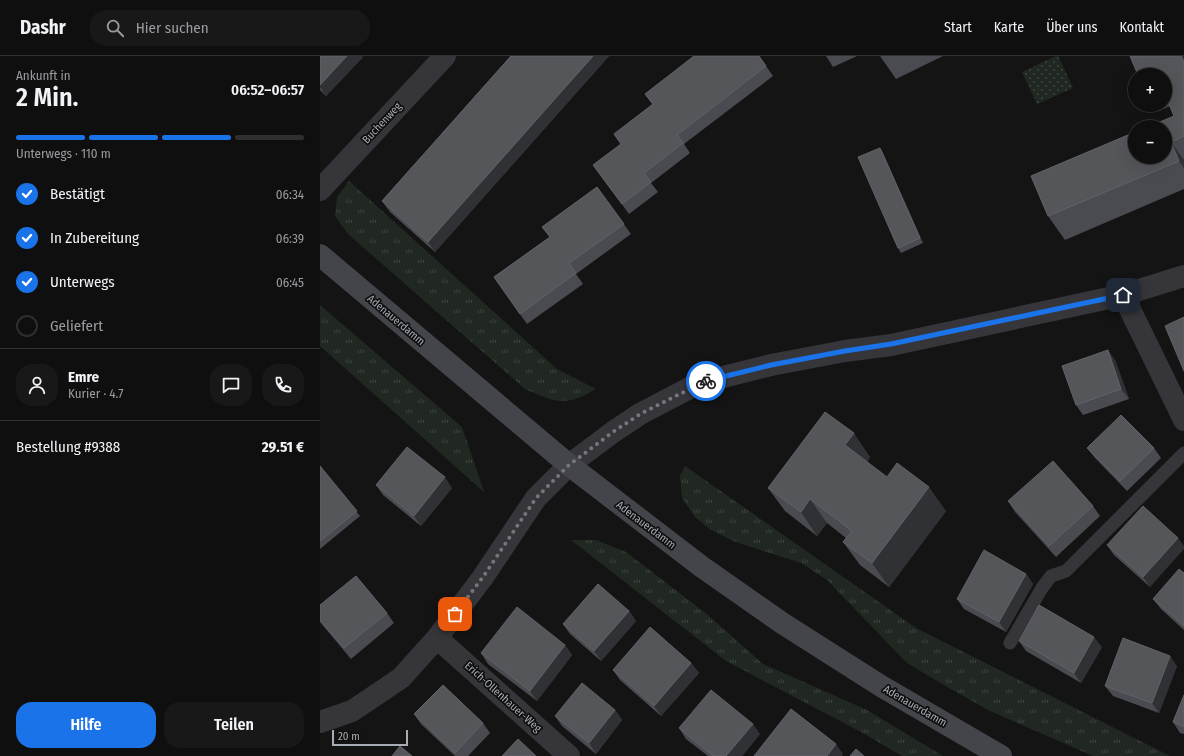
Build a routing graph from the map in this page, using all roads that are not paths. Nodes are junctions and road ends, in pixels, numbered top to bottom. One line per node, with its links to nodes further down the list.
1 (445, 56): 2 (street, Buchenweg)
2 (320, 190)
3 (320, 255): 8 (street, Adenauerdamm)
4 (1184, 276): 5 (street)
5 (1123, 295): 6 (street); 8 (street)
6 (1184, 420)
7 (1184, 453): 10 (lane)
8 (569, 465): 9 (street); 13 (street, Adenauerdamm)
9 (437, 638): 11 (street); 12 (street, Erich-Ollenhauer-Weg)
10 (1010, 643)
11 (320, 722)
12 (569, 756)
13 (1001, 756)

